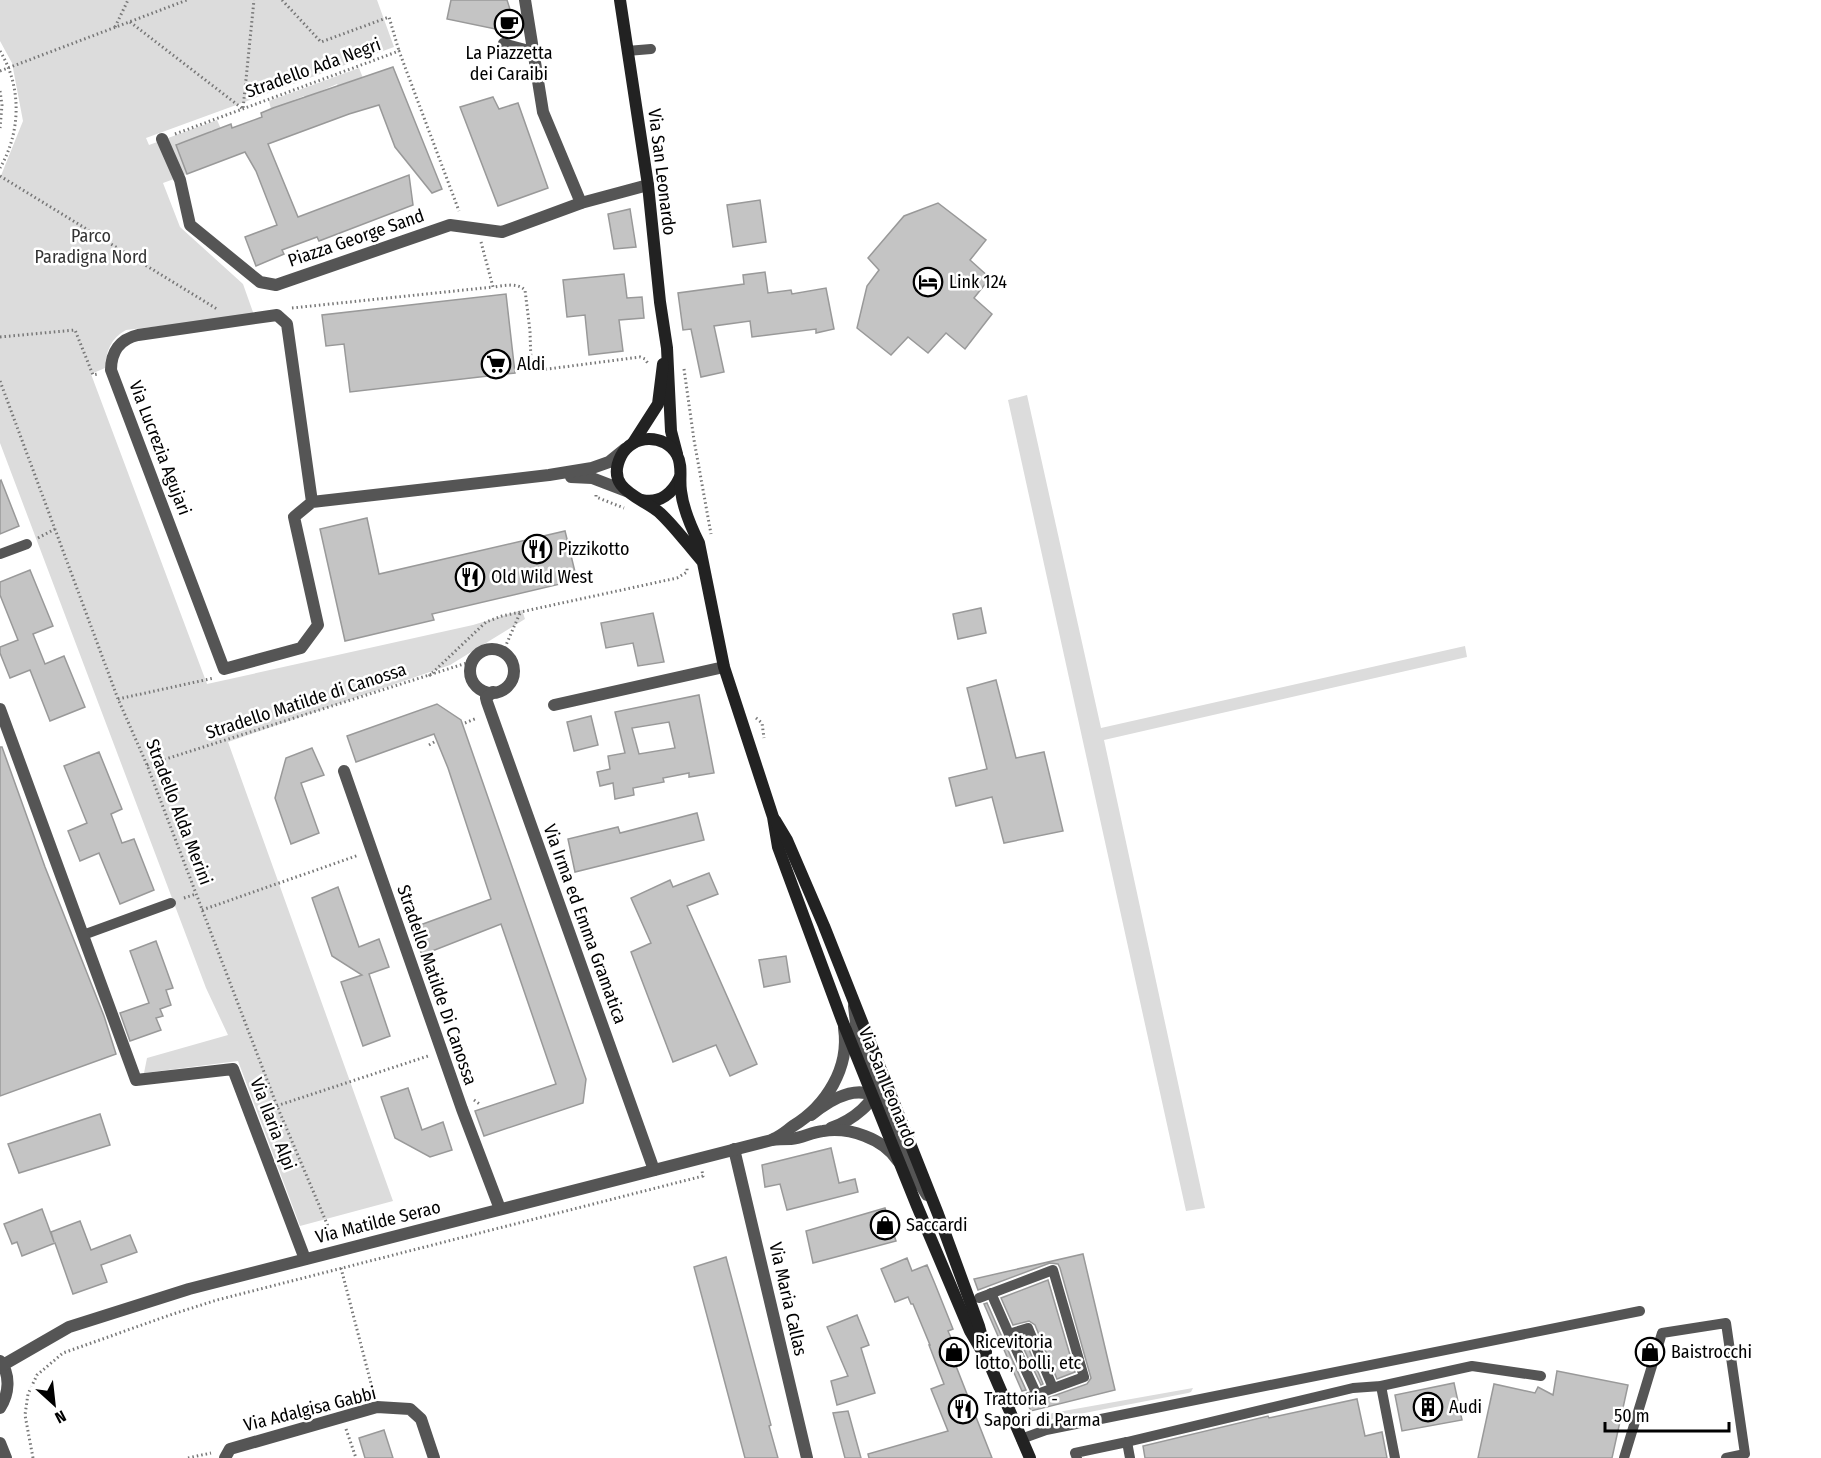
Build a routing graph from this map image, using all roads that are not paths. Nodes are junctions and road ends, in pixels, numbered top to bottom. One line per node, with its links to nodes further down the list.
1 (525, 0): 4 (street)
2 (620, 0): 6 (main road, Via San Leonardo)
3 (503, 43): 4 (lane)
4 (534, 43): 9 (street)
5 (651, 49): 6 (lane)
6 (627, 51): 8 (main road, Via San Leonardo)
7 (162, 139): 9 (street, Piazza George Sand)
8 (648, 185): 9 (street, Piazza George Sand); 10 (main road, Via San Leonardo)
9 (581, 203)
10 (667, 348): 11 (main road, Via San Leonardo); 12 (main road, Via San Leonardo)
11 (629, 446): 12 (main road); 13 (street); 15 (main road)
12 (677, 456): 14 (main road)
13 (549, 475): 15 (street); 17 (street)
14 (680, 477): 16 (main road); 20 (main road, Via San Leonardo)
15 (626, 491): 16 (main road)
16 (638, 499): 20 (main road)
17 (312, 502): 17 (street, Via Lucrezia Agujari)
18 (27, 544): 19 (lane)
19 (0, 554)
20 (702, 561): 21 (main road, Via San Leonardo)
21 (724, 667): 23 (street); 26 (main road, Via San Leonardo)
22 (493, 692): 22 (street); 37 (street, Via Irma ed Emma Gramatica)
23 (554, 705)
24 (0, 709): 28 (street, Via Ilaria Alpi)
25 (344, 771): 38 (street, Stradello Matilde Di Canossa)
26 (772, 812): 29 (main road, Via San Leonardo); 30 (main road, Via San Leonardo)
27 (171, 903): 28 (lane)
28 (83, 935): 40 (street, Via Ilaria Alpi)
29 (851, 994): 31 (street); 39 (main road, Via San Leonardo)
30 (842, 1020): 31 (main road, Via San Leonardo); 32 (street, Via Matilde Serao)
31 (872, 1095): 32 (street, Via Matilde Serao); 33 (street, Via Matilde Serao); 36 (main road, Via San Leonardo); 39 (street)
32 (811, 1115): 34 (street, Via Matilde Serao)
33 (818, 1132): 34 (street, Via Matilde Serao); 36 (street, Via Matilde Serao)
34 (772, 1140): 35 (street, Via Matilde Serao)
35 (734, 1149): 37 (street, Via Matilde Serao); 59 (street, Via Maria Callas)
36 (900, 1165): 46 (main road, Via San Leonardo)
37 (654, 1170): 38 (street, Via Matilde Serao)
38 (500, 1209): 40 (street, Via Matilde Serao)
39 (938, 1214): 46 (main road, Via San Leonardo)
40 (305, 1259): 45 (street, Via Matilde Serao)
41 (991, 1293): 42 (lane); 44 (lane); 49 (lane)
42 (979, 1298)
43 (1640, 1311): 53 (lane)
44 (1009, 1334): 49 (lane); 50 (lane)
45 (2, 1363): 52 (street)
46 (991, 1368): 51 (main road, Via San Leonardo)
47 (1541, 1376): 48 (lane)
48 (1381, 1386): 54 (lane); 63 (lane)
49 (1053, 1388): 50 (lane)
50 (1037, 1395): 51 (lane)
51 (1007, 1405): 53 (main road, Via San Leonardo)
52 (0, 1408)
53 (1021, 1439): 60 (main road, Via San Leonardo)
54 (1127, 1442): 61 (lane); 62 (lane)
55 (0, 1443): 56 (street)
56 (6, 1458)
57 (225, 1458): 58 (street, Via Adalgisa Gabbi)
58 (434, 1458)
59 (807, 1458)
60 (1029, 1458)
61 (1077, 1458)
62 (1130, 1458)
63 (1395, 1458)
64 (1624, 1458): 65 (lane)
65 (1726, 1458)

